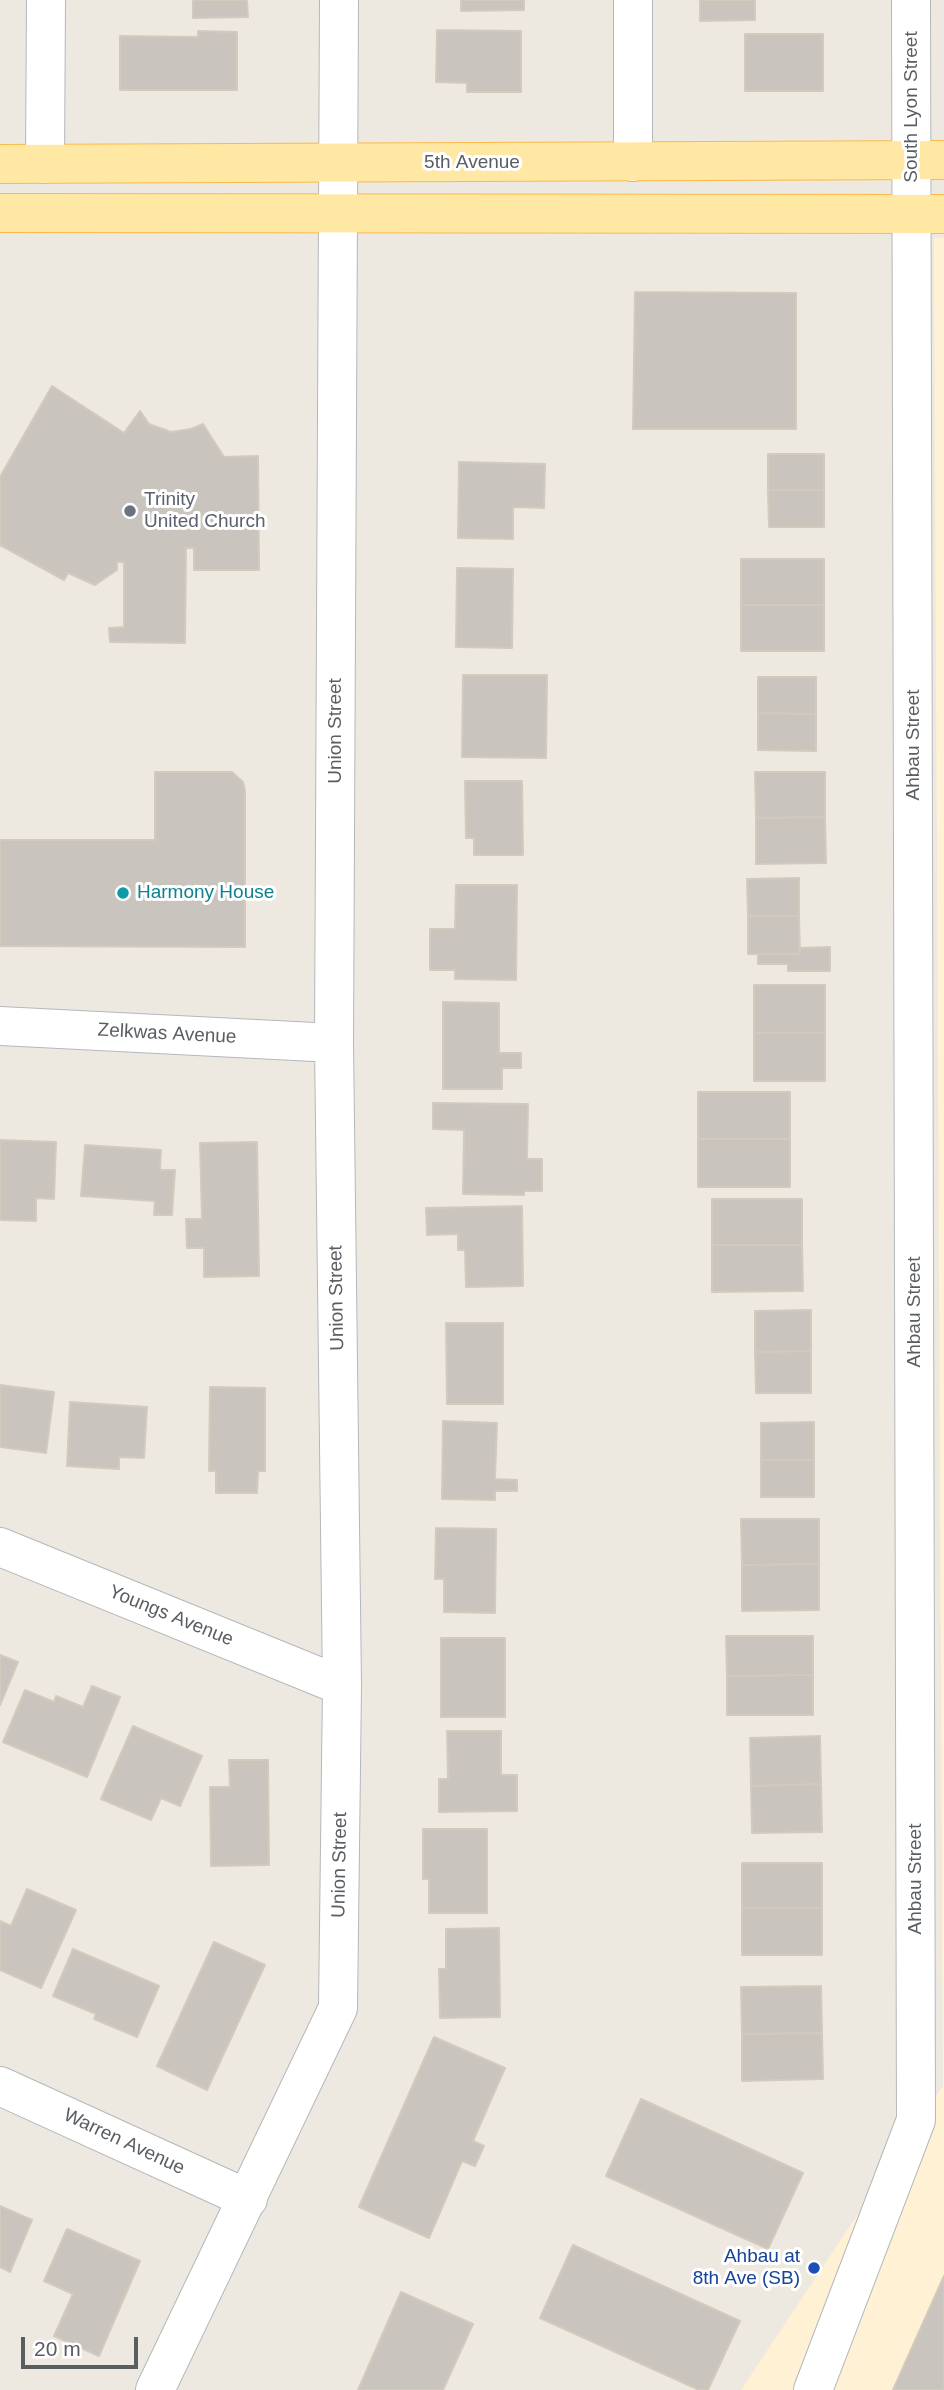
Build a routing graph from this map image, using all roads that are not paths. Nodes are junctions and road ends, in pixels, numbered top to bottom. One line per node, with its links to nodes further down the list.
1 (46, 0): 8 (street)
2 (339, 0): 9 (street, Union Street)
3 (634, 0): 6 (street)
4 (912, 0): 5 (street, South Lyon Street)
5 (928, 160): 6 (main road, 5th Avenue); 11 (street, South Lyon Street)
6 (634, 162): 9 (main road, 5th Avenue)
7 (0, 164): 8 (main road, 5th Avenue)
8 (45, 164): 9 (main road, 5th Avenue)
9 (338, 164): 12 (street, Union Street)
10 (0, 213): 12 (main road)
11 (928, 214): 12 (main road); 18 (street, Ahbau Street)
12 (338, 215): 14 (street, Union Street)
13 (0, 1026): 14 (street, Zelkwas Avenue)
14 (334, 1043): 16 (street, Union Street)
15 (0, 1547): 16 (street, Youngs Avenue)
16 (342, 1686): 19 (street, Union Street)
17 (0, 2086): 19 (street, Warren Avenue)
18 (930, 2120): 21 (street, Ahbau Street)
19 (248, 2199): 20 (street, Union Street)
20 (155, 2390)
21 (813, 2390)

